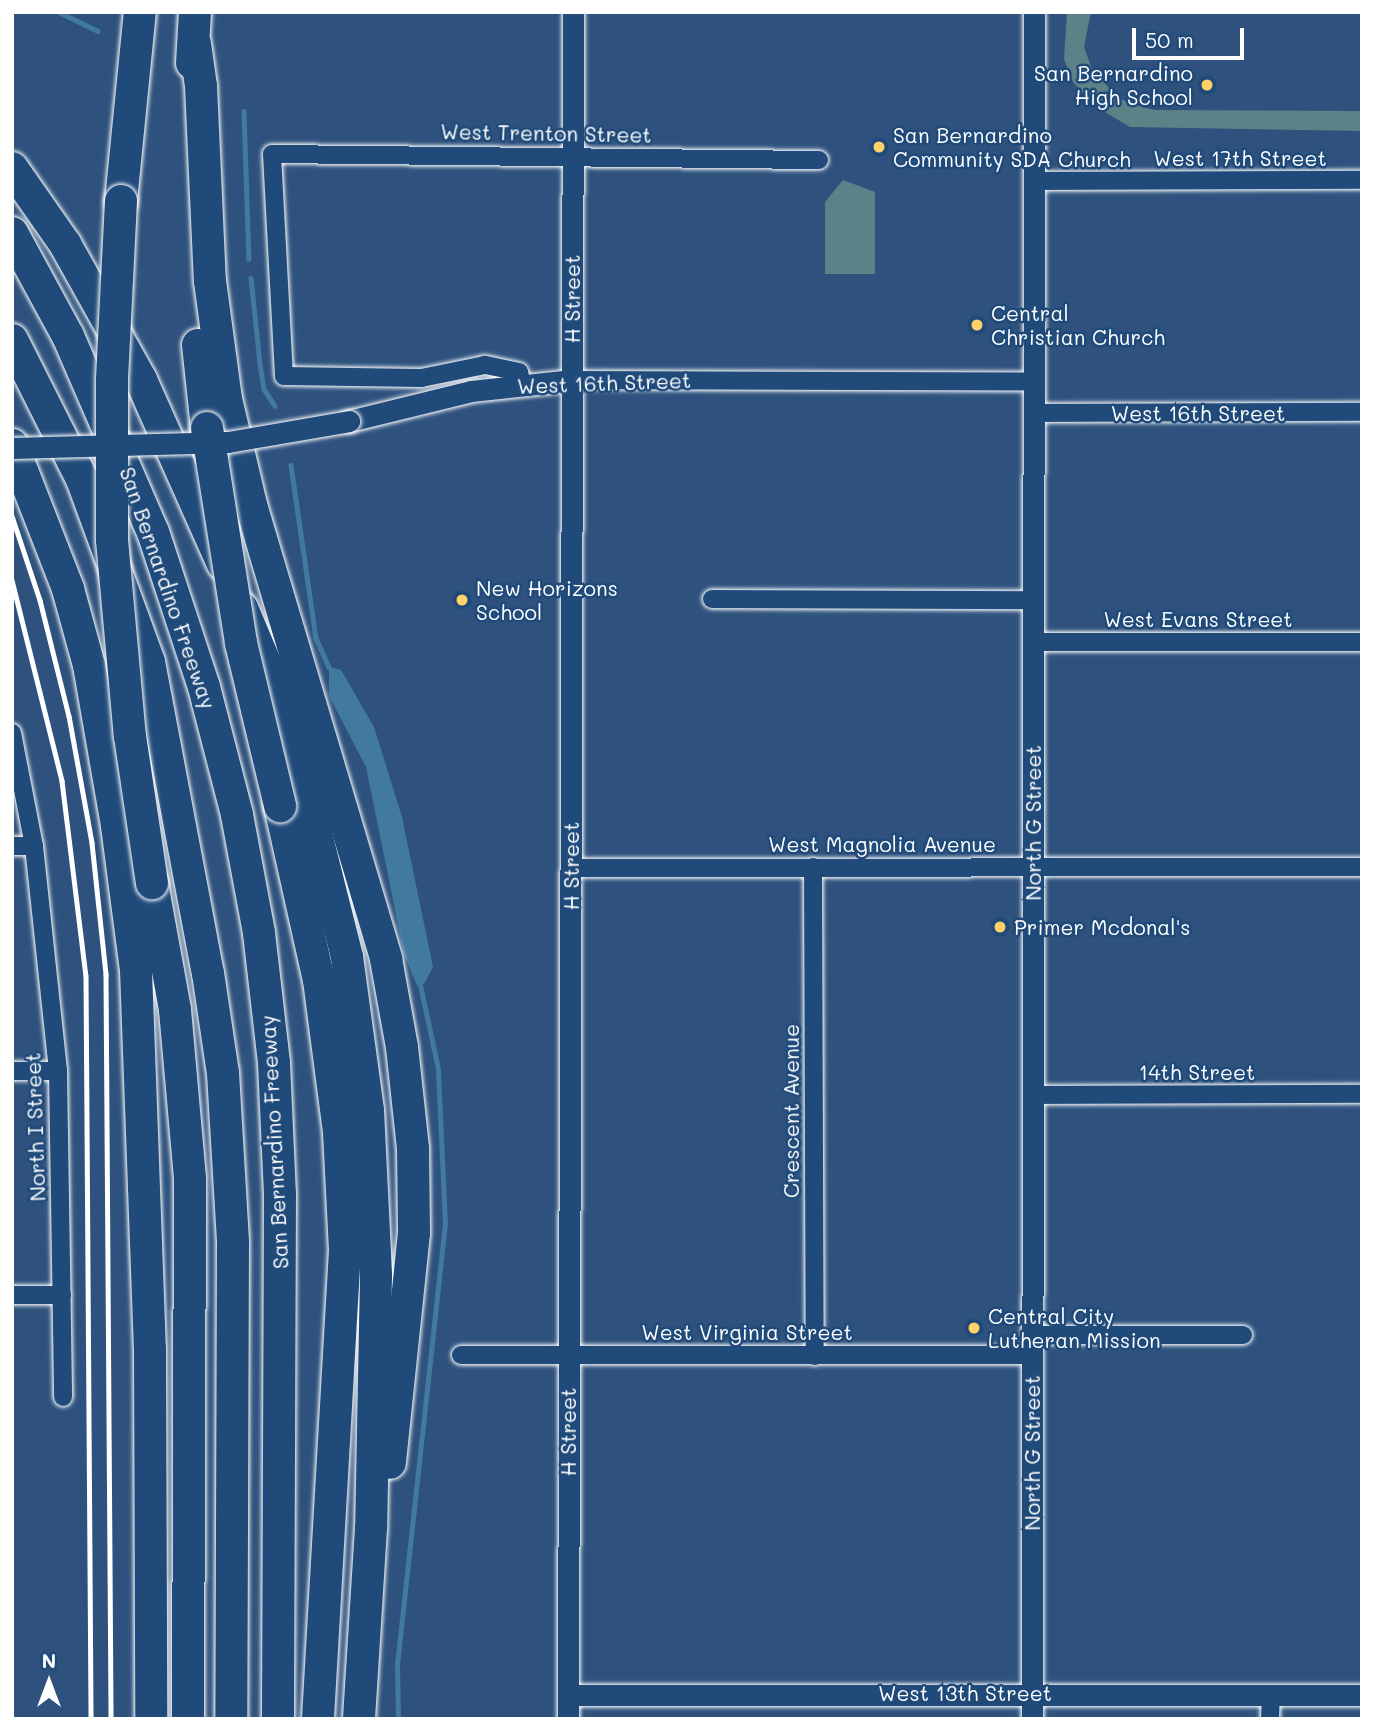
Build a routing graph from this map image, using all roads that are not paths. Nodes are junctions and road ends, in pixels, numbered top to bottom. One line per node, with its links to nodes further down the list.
1 (140, 12): 30 (highway, bridge)
2 (195, 12): 5 (highway)
3 (573, 12): 6 (street, H Street)
4 (1034, 12): 10 (street, North G Street)
5 (195, 44): 44 (highway); 53 (highway, bridge)
6 (573, 156): 7 (street, West Trenton Street); 13 (street, H Street); 15 (street, West Trenton Street)
7 (819, 160)
8 (12, 168): 44 (highway)
9 (1362, 180): 10 (street, West 17th Street)
10 (1034, 181): 14 (street, North G Street)
11 (12, 233): 52 (highway, San Bernardino Freeway)
12 (12, 340): 51 (highway, San Bernardino Freeway)
13 (572, 380): 14 (street, West 16th Street); 15 (street, West 16th Street); 29 (street, H Street)
14 (1034, 382): 17 (street, North G Street)
15 (522, 384): 18 (street, West 16th Street, bridge)
16 (1362, 412): 17 (street, West 16th Street)
17 (1034, 413): 20 (street, North G Street)
18 (12, 447): 39 (highway)
19 (712, 599): 20 (street)
20 (1034, 600): 21 (street, North G Street)
21 (1033, 642): 22 (street, West Evans Street); 26 (street, North G Street)
22 (1362, 642)
23 (12, 733): 25 (street, North I Street)
24 (12, 846): 25 (street)
25 (33, 846): 32 (street, North I Street)
26 (1033, 866): 27 (street, West Magnolia Avenue); 28 (street, West Magnolia Avenue); 34 (street, North G Street)
27 (813, 867): 29 (street, West Magnolia Avenue); 42 (street, Crescent Avenue)
28 (1362, 867)
29 (570, 869): 41 (street, H Street)
30 (175, 1010): 39 (highway); 50 (highway)
31 (12, 1071): 32 (street)
32 (58, 1071): 36 (street, North I Street)
33 (1362, 1094): 34 (street, 14th Street)
34 (1033, 1095): 38 (street, North G Street)
35 (12, 1295): 36 (street)
36 (62, 1295): 43 (street, North I Street)
37 (1243, 1335): 38 (street, West Virginia Street)
38 (1032, 1345): 42 (street, West Virginia Street); 45 (street, North G Street)
39 (150, 1349): 49 (highway)
40 (461, 1355): 41 (street, West Virginia Street)
41 (569, 1355): 42 (street, West Virginia Street); 47 (street, H Street)
42 (815, 1356)
43 (63, 1397)
44 (371, 1528): 54 (highway)
45 (1032, 1693): 46 (street, West 13th Street); 47 (street, West 13th Street); 56 (street, North G Street)
46 (1270, 1694): 48 (street, West 13th Street); 57 (street)
47 (568, 1695): 55 (street, H Street)
48 (1362, 1695)
49 (150, 1719)
50 (188, 1719)
51 (231, 1719)
52 (278, 1719)
53 (318, 1719)
54 (359, 1719)
55 (568, 1719)
56 (1032, 1719)
57 (1270, 1719)

